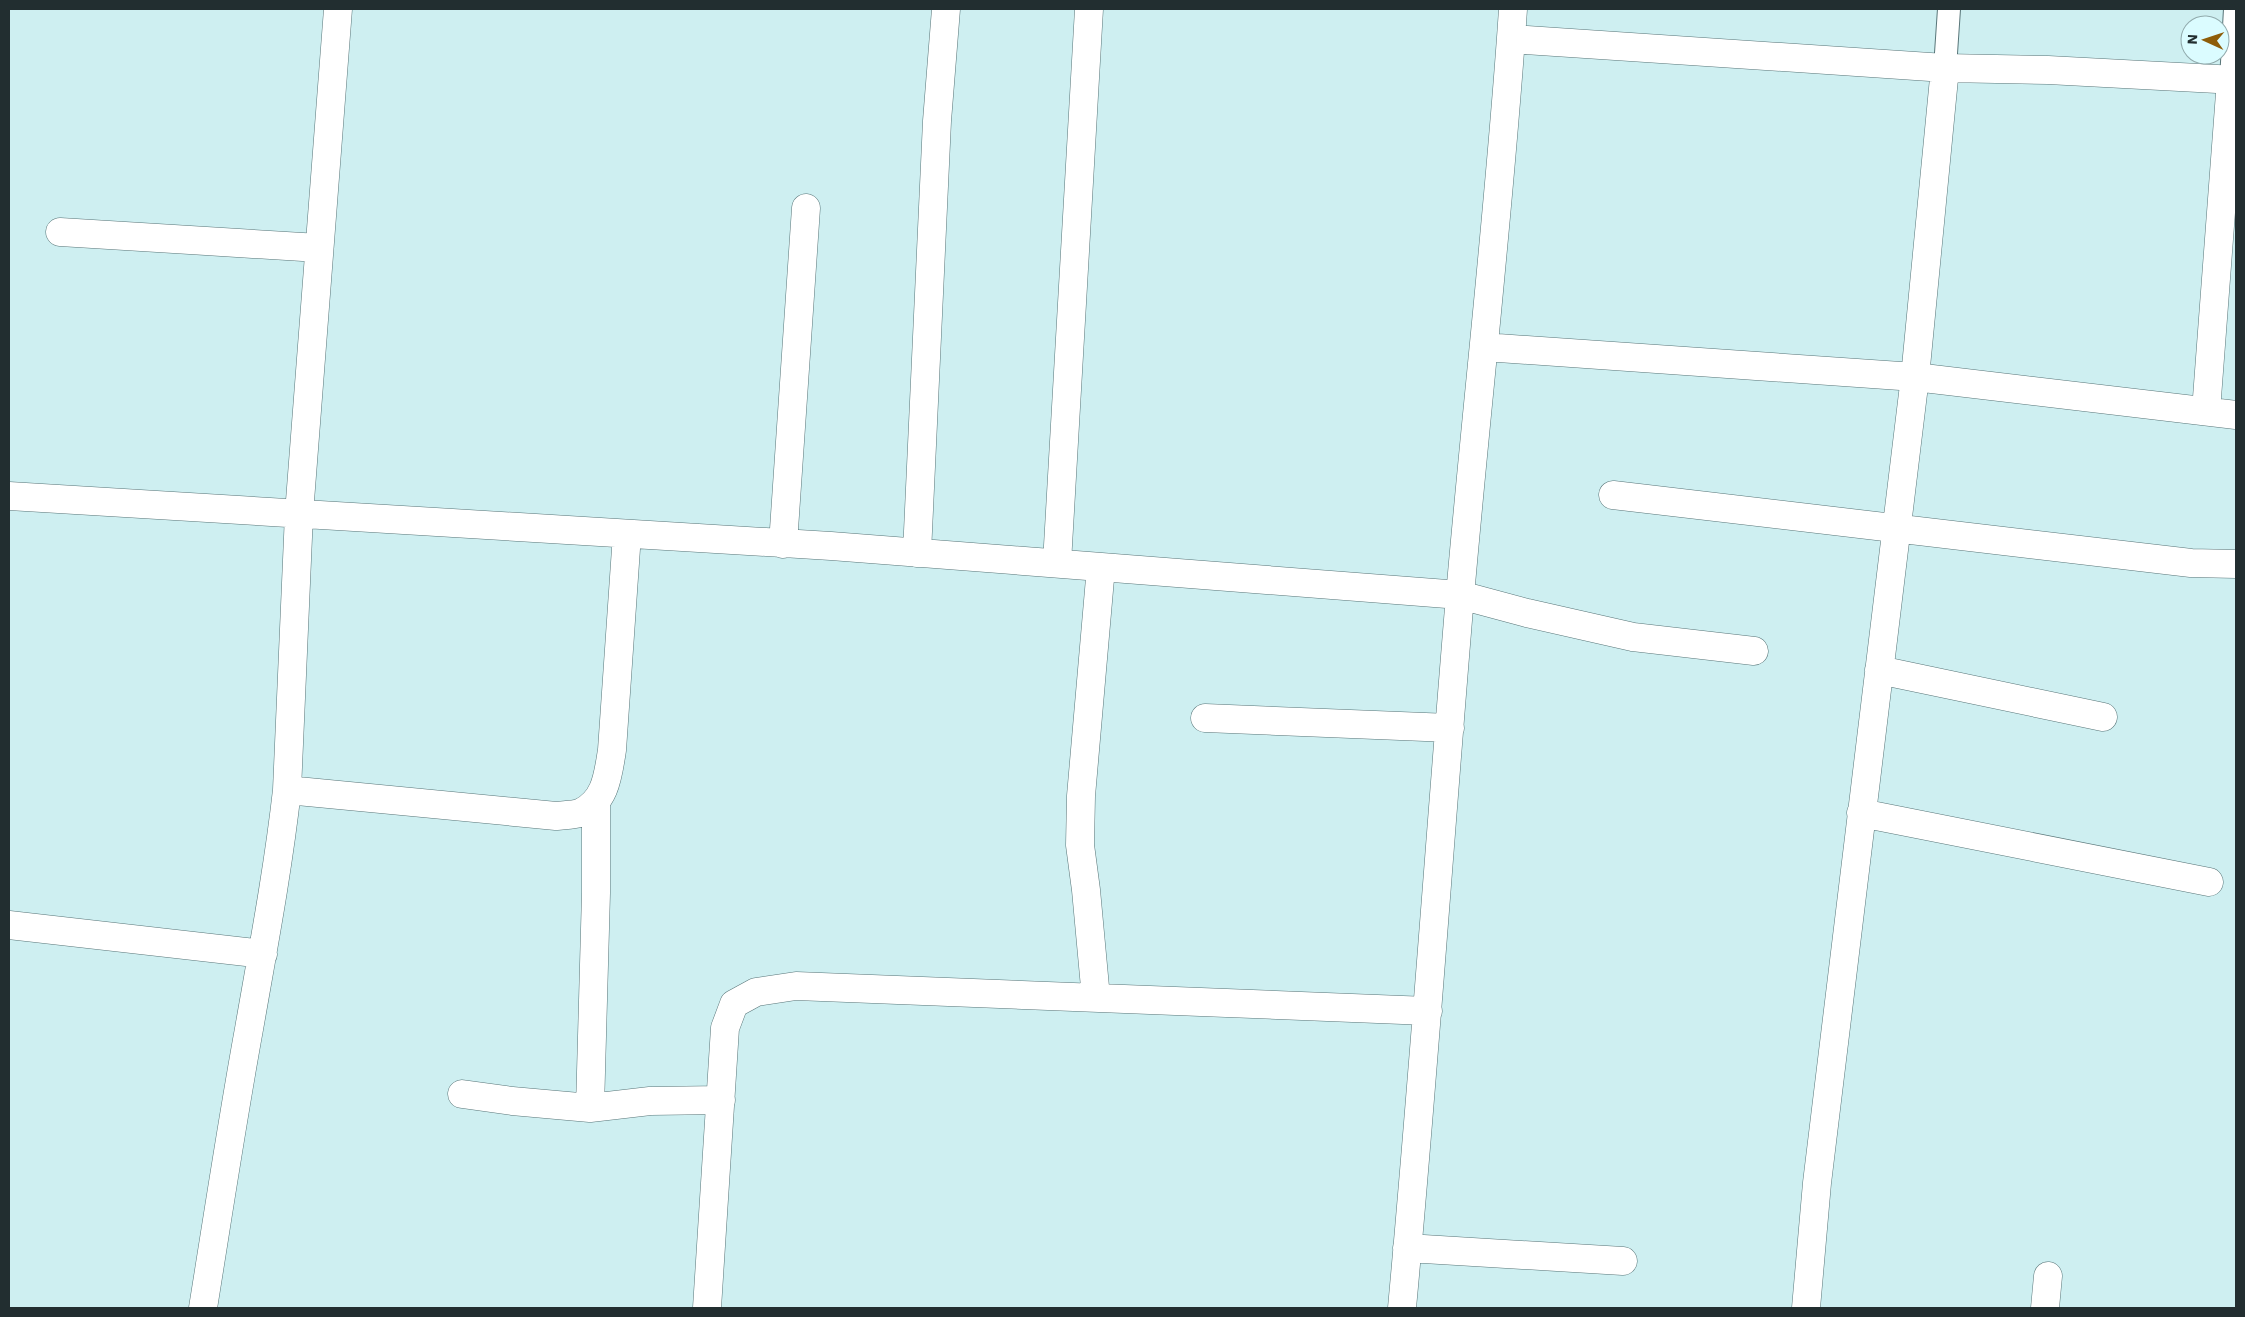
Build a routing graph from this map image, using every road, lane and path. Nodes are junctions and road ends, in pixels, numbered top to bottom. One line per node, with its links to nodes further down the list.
1 (338, 9): 12 (street)
2 (946, 9): 23 (street)
3 (1089, 9): 24 (street)
4 (1513, 9): 7 (street)
5 (1949, 9): 8 (lane)
6 (2235, 9): 9 (lane)
7 (1511, 39): 8 (street); 13 (street)
8 (1945, 68): 9 (street); 14 (street)
9 (2234, 80): 15 (street)
10 (806, 208): 22 (street)
11 (60, 232): 12 (street)
12 (319, 248): 19 (street)
13 (1484, 347): 14 (street); 27 (street)
14 (1915, 377): 15 (street); 20 (street)
15 (2206, 411): 16 (street)
16 (2236, 415)
17 (1613, 495): 20 (street)
18 (9, 496): 19 (street)
19 (298, 514): 21 (street); 33 (street)
20 (1896, 530): 25 (street); 29 (street)
21 (627, 534): 22 (street); 34 (street)
22 (783, 544): 23 (street)
23 (917, 553): 24 (street)
24 (1057, 563): 26 (street)
25 (2236, 564)
26 (1101, 567): 27 (street); 39 (street)
27 (1460, 595): 28 (street); 32 (street)
28 (1754, 652)
29 (1879, 670): 30 (street); 35 (street)
30 (2103, 717)
31 (1205, 718): 32 (street)
32 (1450, 728): 40 (street)
33 (287, 790): 34 (street); 38 (street)
34 (596, 802): 43 (street)
35 (1861, 813): 36 (street); 50 (street)
36 (2210, 882)
37 (9, 925): 38 (street)
38 (263, 954): 47 (street)
39 (1096, 998): 40 (street); 42 (street)
40 (1428, 1011): 44 (street)
41 (462, 1094): 43 (street)
42 (721, 1100): 43 (street); 48 (street)
43 (590, 1108)
44 (1407, 1248): 45 (street); 49 (street)
45 (1623, 1261)
46 (2048, 1276): 51 (street)
47 (203, 1308)
48 (707, 1308)
49 (1402, 1308)
50 (1806, 1308)
51 (2046, 1308)

